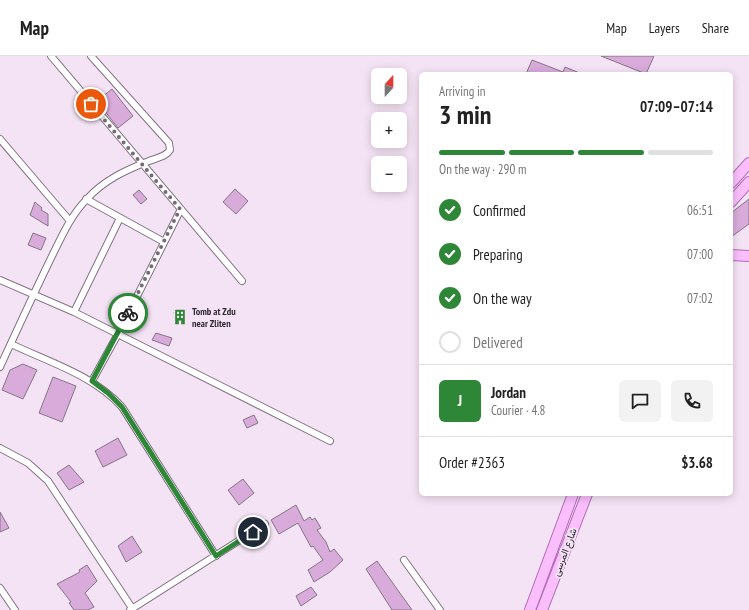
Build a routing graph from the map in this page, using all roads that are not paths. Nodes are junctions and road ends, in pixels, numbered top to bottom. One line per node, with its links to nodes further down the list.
1 (51, 56): 5 (street)
2 (91, 56): 5 (street)
3 (0, 139): 12 (street)
4 (749, 163): 6 (main road)
5 (142, 164): 8 (street); 10 (street)
6 (733, 182)
7 (749, 182): 9 (main road)
8 (86, 199): 11 (street); 12 (street)
9 (733, 200)
10 (180, 209): 13 (street); 17 (street)
11 (120, 218): 13 (street); 19 (street)
12 (70, 221): 18 (street)
13 (164, 242): 20 (street)
14 (733, 255): 15 (main road)
15 (749, 256)
16 (0, 280): 18 (street)
17 (242, 282)
18 (33, 295): 19 (street); 21 (street)
19 (74, 312): 20 (street)
20 (118, 334): 23 (street); 24 (street)
21 (11, 344): 22 (street); 23 (street)
22 (0, 367)
23 (92, 381): 29 (street)
24 (330, 441)
25 (0, 448): 32 (street)
26 (572, 496): 35 (main road, شارع المرسى)
27 (586, 496): 36 (main road, شارع المرسى)
28 (265, 524): 29 (street)
29 (216, 556): 32 (street)
30 (404, 560): 34 (street)
31 (0, 588): 33 (street)
32 (131, 609)
33 (15, 610)
34 (440, 610)
35 (530, 610)
36 (542, 610)

